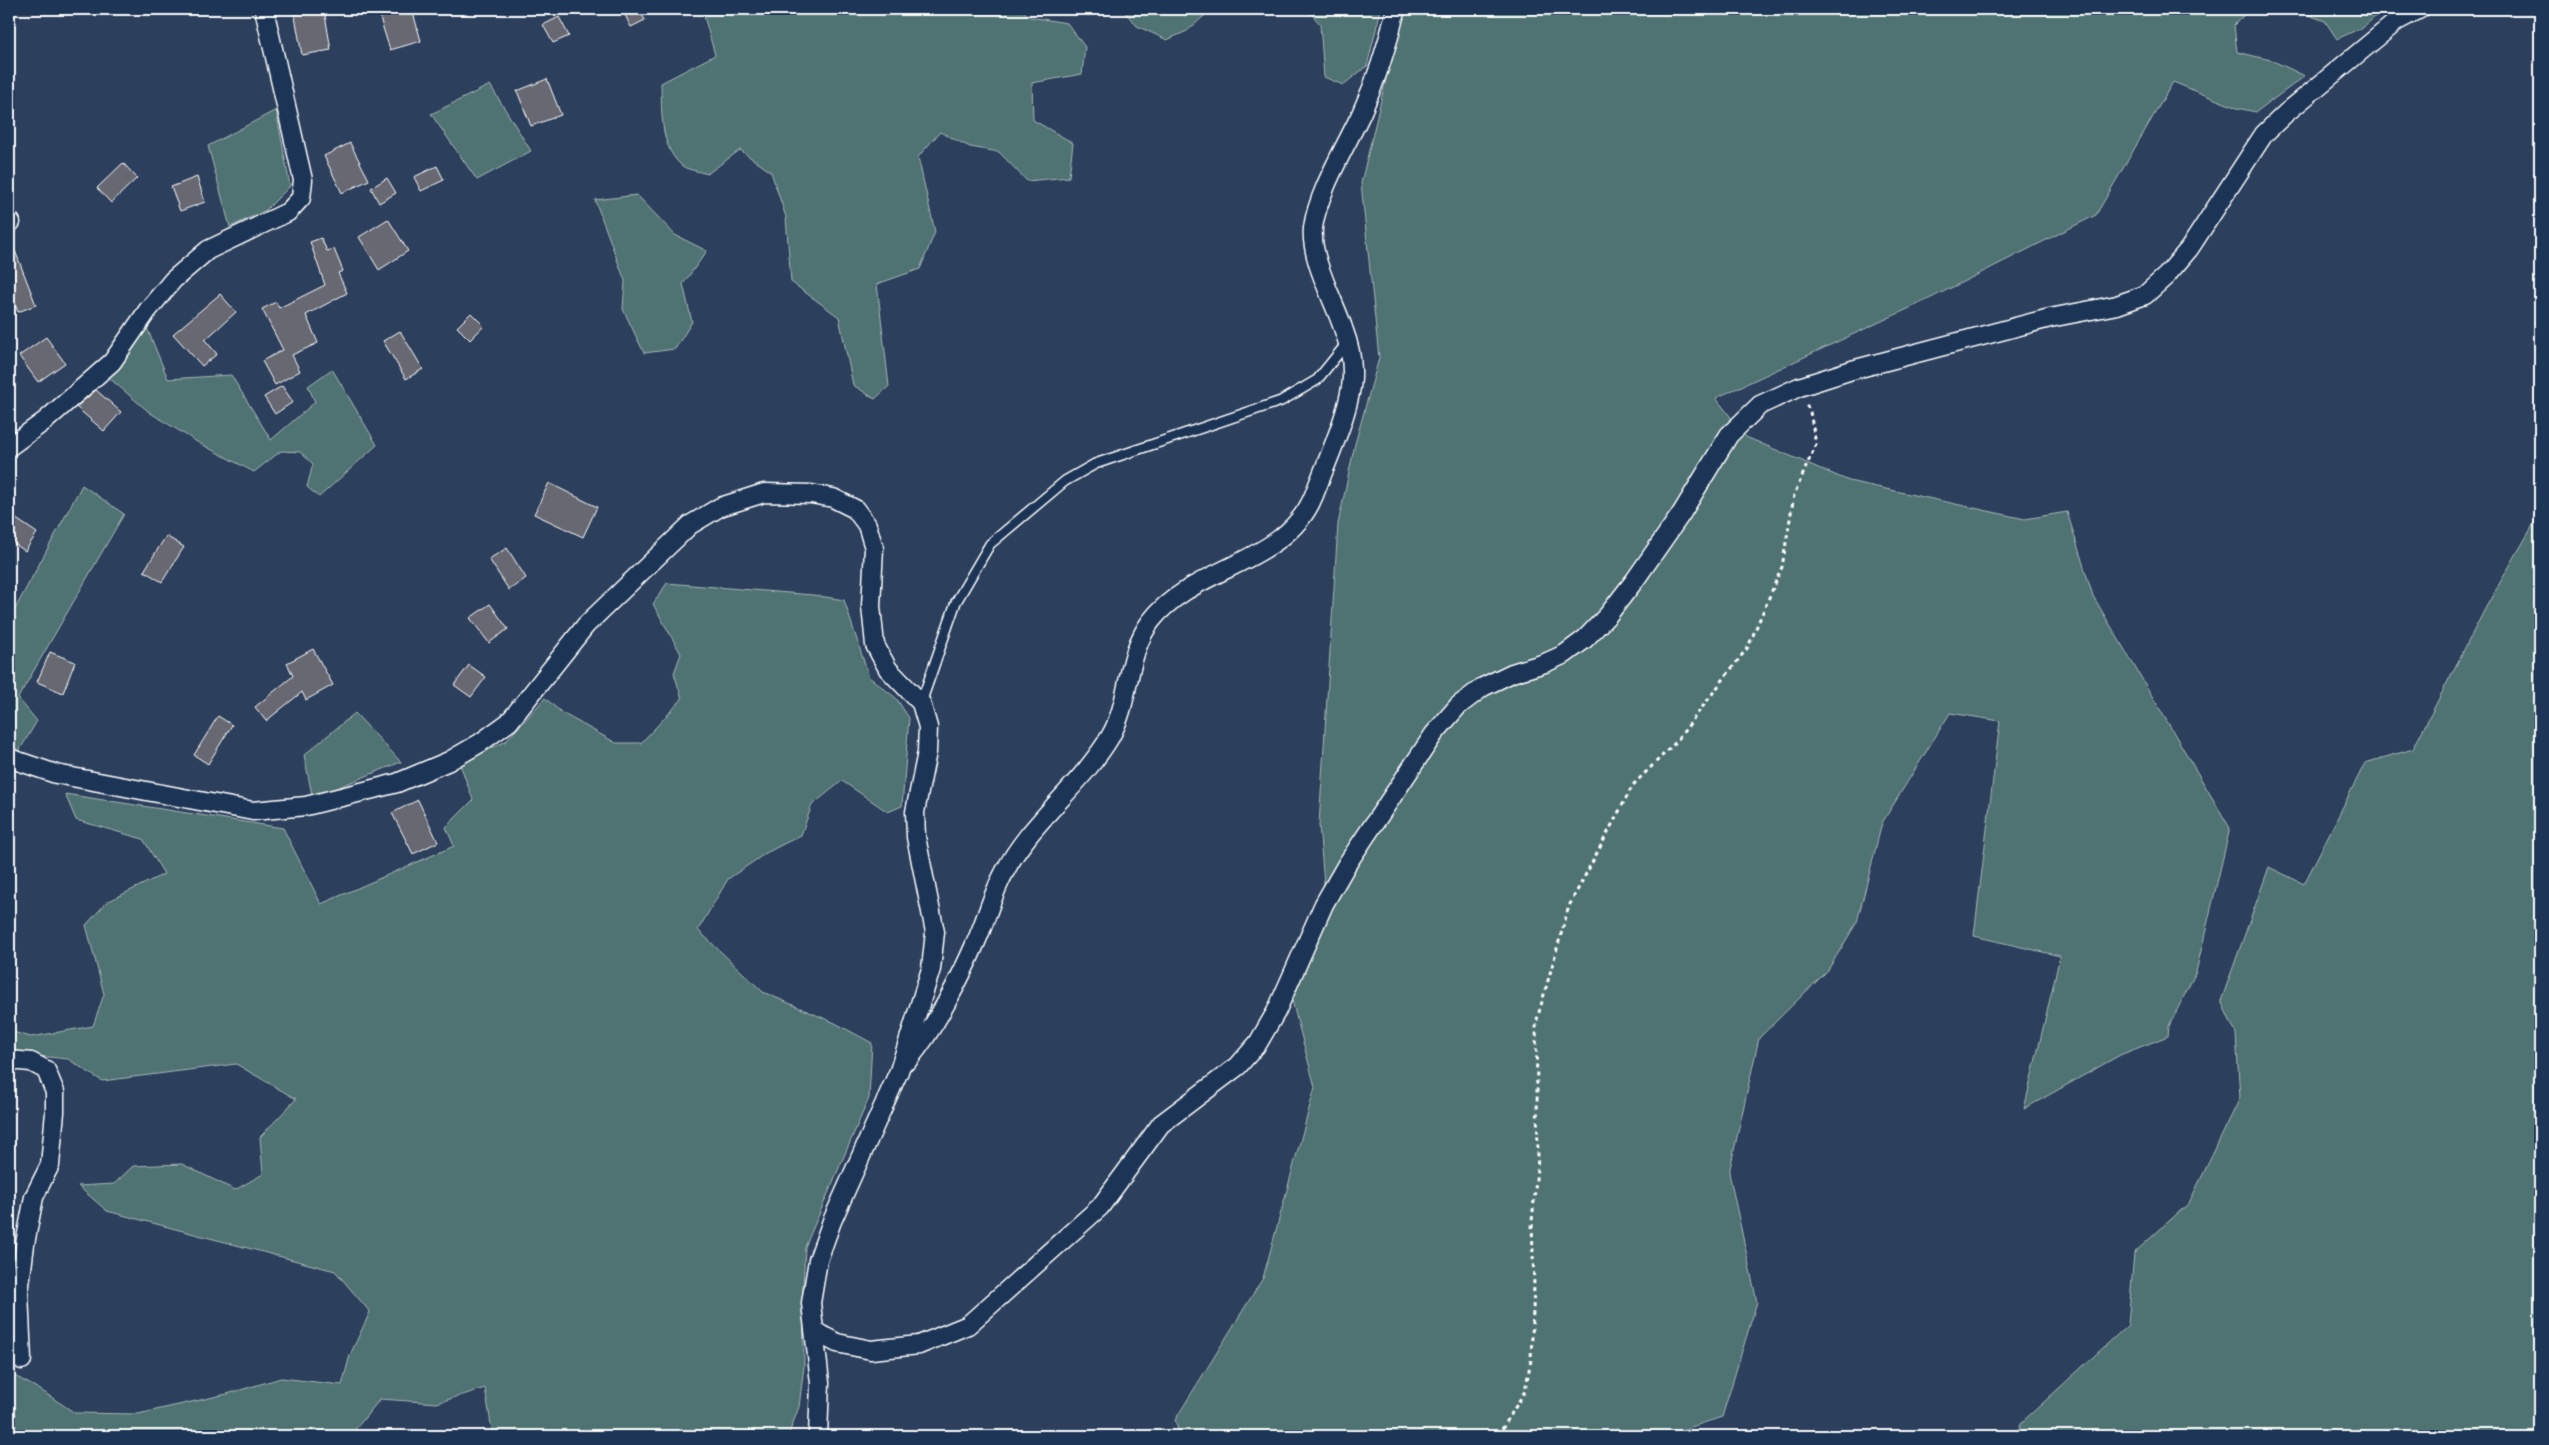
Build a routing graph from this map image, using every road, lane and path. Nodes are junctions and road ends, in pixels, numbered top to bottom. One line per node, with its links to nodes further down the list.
1 (264, 9): 6 (street)
2 (1396, 9): 4 (street)
3 (2420, 9): 5 (street)
4 (1347, 343): 7 (lane); 10 (street)
5 (1799, 388): 11 (street); 14 (path)
6 (9, 447)
7 (922, 703): 8 (street); 10 (street)
8 (9, 758)
9 (9, 1060): 12 (street)
10 (899, 1071): 11 (street)
11 (816, 1332): 13 (street)
12 (22, 1360)
13 (818, 1436)
14 (1498, 1436)

